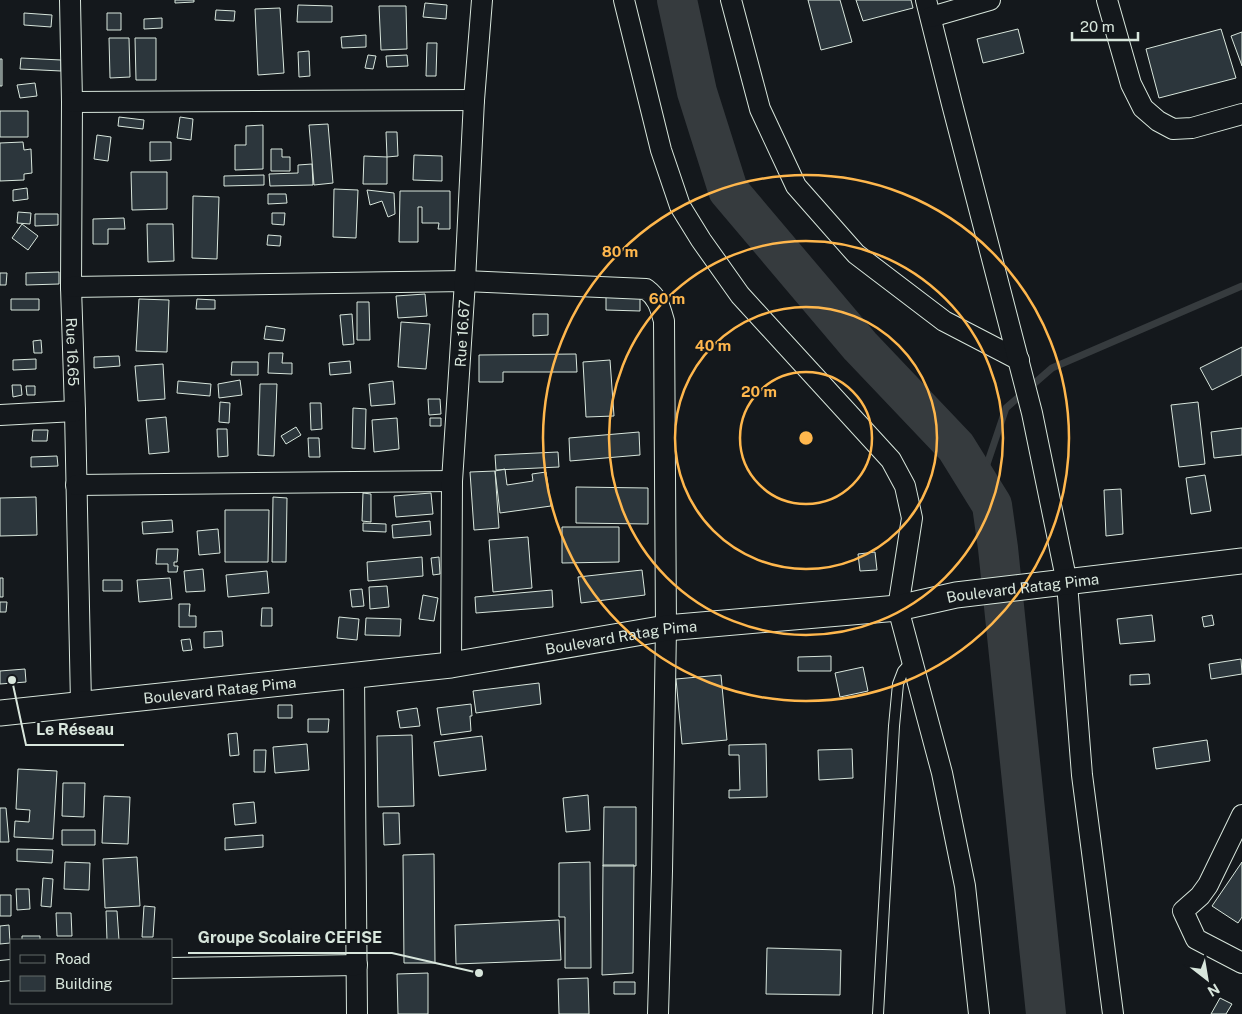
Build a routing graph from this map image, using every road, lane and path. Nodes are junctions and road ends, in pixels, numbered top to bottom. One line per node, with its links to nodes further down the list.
1 (70, 0): 9 (street, Rue 16.65)
2 (482, 0): 8 (street, Rue 16.67)
3 (624, 0): 20 (street)
4 (731, 0): 13 (street)
5 (990, 0): 7 (street)
6 (1107, 0): 10 (street)
7 (929, 8): 13 (street)
8 (474, 100): 9 (street); 11 (street, Rue 16.67)
9 (72, 102): 12 (street, Rue 16.65)
10 (1242, 114)
11 (465, 281): 12 (street); 16 (street, Rue 16.67); 21 (street)
12 (71, 287): 14 (street, Rue 16.65)
13 (1019, 360): 19 (street)
14 (75, 412): 15 (street); 17 (street, Rue 16.65)
15 (0, 415)
16 (452, 481): 17 (street); 23 (street, Rue 16.67)
17 (76, 486): 25 (street, Rue 16.65)
18 (1242, 561): 19 (street, Boulevard Ratag Pima)
19 (1067, 583): 20 (street, Boulevard Ratag Pima); 35 (street)
20 (898, 608): 21 (street, Boulevard Ratag Pima); 22 (street)
21 (666, 628): 23 (street, Boulevard Ratag Pima); 32 (street)
22 (912, 661): 33 (lane); 34 (street)
23 (451, 665): 24 (street, Boulevard Ratag Pima)
24 (354, 676): 25 (street, Boulevard Ratag Pima); 29 (street)
25 (81, 704): 26 (street, Boulevard Ratag Pima)
26 (0, 712)
27 (1242, 816): 28 (street)
28 (1242, 964)
29 (357, 965): 30 (street); 31 (street)
30 (172, 968)
31 (357, 1014)
32 (658, 1014)
33 (878, 1014)
34 (979, 1014)
35 (1113, 1014)

